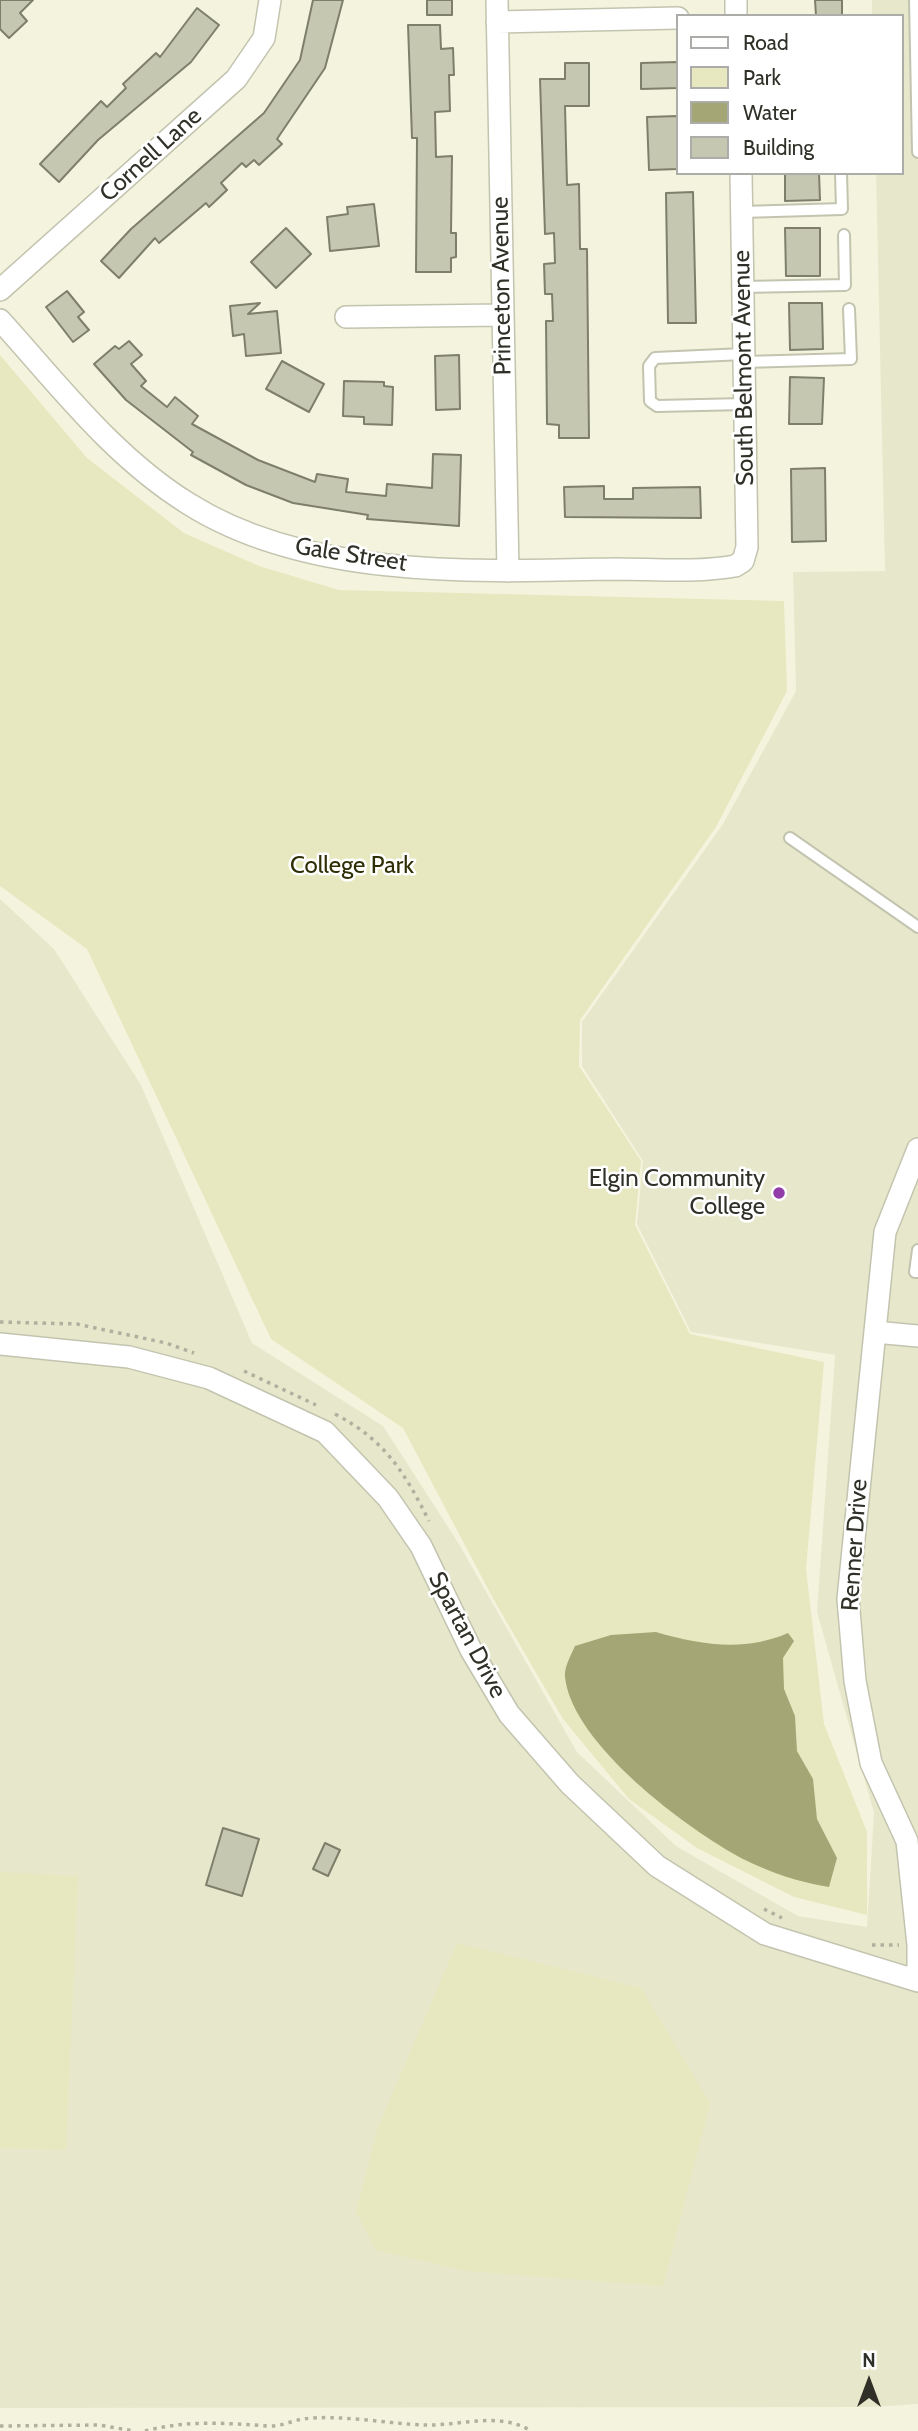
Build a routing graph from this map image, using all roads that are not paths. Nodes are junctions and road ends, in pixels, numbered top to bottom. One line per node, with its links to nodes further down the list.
1 (270, 0): 12 (street, Cornell Lane)
2 (497, 0): 5 (street, Princeton Avenue)
3 (915, 0): 6 (lane)
4 (676, 18): 5 (street)
5 (497, 22): 14 (street, Princeton Avenue)
6 (918, 152)
7 (741, 175): 9 (street, South Belmont Avenue)
8 (841, 175): 9 (lane)
9 (742, 212): 11 (street, South Belmont Avenue)
10 (844, 234): 11 (lane)
11 (743, 287): 17 (street, South Belmont Avenue)
12 (0, 290)
13 (849, 309): 17 (lane)
14 (502, 315): 15 (street); 20 (street, Princeton Avenue)
15 (346, 317)
16 (0, 320): 20 (street, Gale Street)
17 (744, 358): 18 (street, South Belmont Avenue); 18 (lane)
18 (745, 404): 19 (street, South Belmont Avenue)
19 (743, 561): 20 (street, Gale Street)
20 (508, 571)
21 (790, 838): 22 (lane)
22 (918, 928)
23 (918, 1149): 24 (street, Renner Drive)
24 (914, 1172): 27 (street, Renner Drive)
25 (918, 1250): 26 (lane)
26 (918, 1272)
27 (874, 1332): 28 (street); 30 (street, Renner Drive)
28 (918, 1336)
29 (0, 1344): 31 (street, Spartan Drive)
30 (918, 1945): 31 (street, Renner Drive)
31 (918, 1981)

